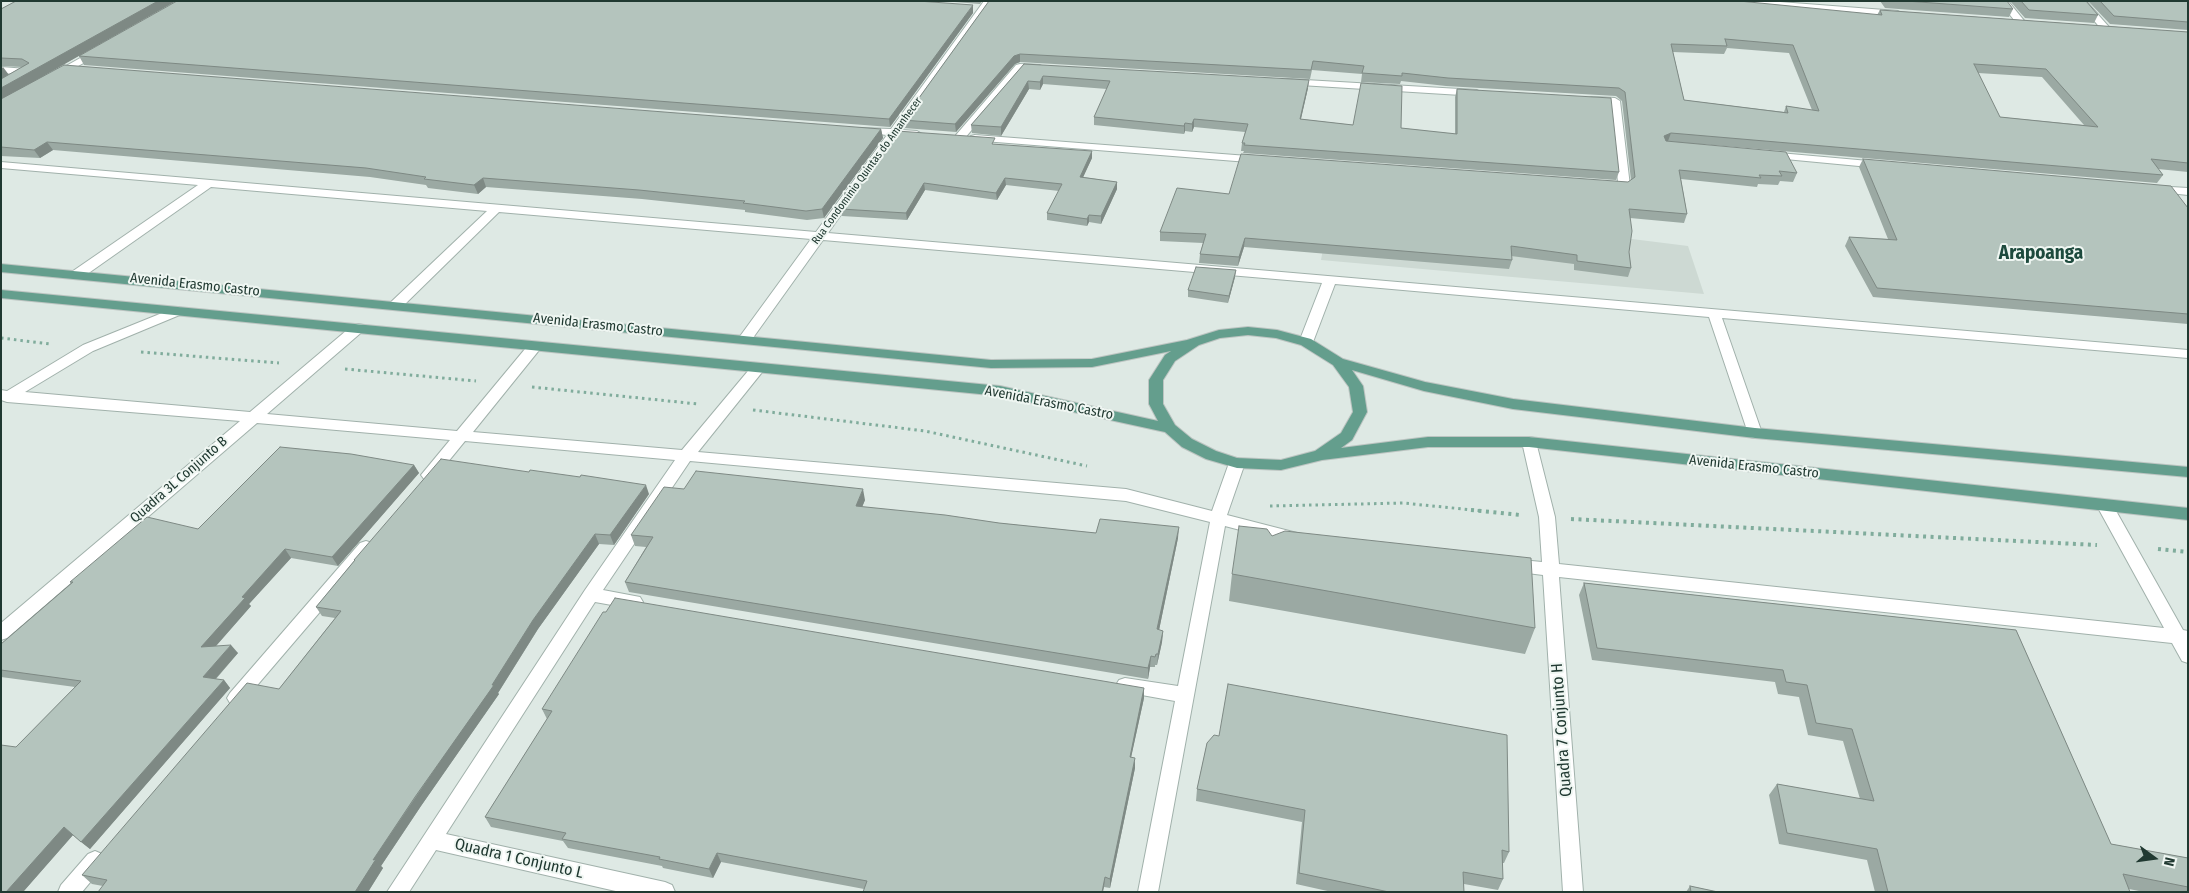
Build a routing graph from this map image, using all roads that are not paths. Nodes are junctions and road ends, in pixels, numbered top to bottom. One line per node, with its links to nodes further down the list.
1 (1728, 1): 5 (street)
2 (2003, 1): 6 (street)
3 (2081, 1): 7 (street)
4 (982, 6): 19 (street, Rua Condomínio Quintas do Amanhecer)
5 (1906, 14)
6 (2002, 21)
7 (2087, 27)
8 (111, 44): 9 (street)
9 (68, 68): 11 (street); 13 (street)
10 (1049, 68): 22 (street)
11 (88, 69)
12 (1, 70): 15 (street)
13 (43, 82)
14 (1277, 82): 16 (street)
15 (1, 86)
16 (1486, 94)
17 (1585, 99): 26 (street)
18 (856, 130): 19 (street)
19 (895, 133): 20 (street); 30 (street, Rua Condomínio Quintas do Amanhecer)
20 (932, 135)
21 (1756, 154): 24 (street)
22 (1277, 161)
23 (1, 165): 25 (street)
24 (1893, 166)
25 (209, 182): 29 (street); 32 (street)
26 (1594, 184)
27 (2139, 188): 28 (street)
28 (2188, 192)
29 (496, 208): 30 (street); 35 (street)
30 (820, 236): 33 (street); 39 (street, Rua Condomínio Quintas do Amanhecer)
31 (1, 268): 32 (main road, Avenida Erasmo Castro)
32 (78, 274): 35 (main road, Avenida Erasmo Castro)
33 (1330, 280): 37 (street); 41 (street)
34 (1, 294): 36 (main road, Avenida Erasmo Castro)
35 (396, 305): 39 (main road, Avenida Erasmo Castro)
36 (177, 311): 38 (main road, Avenida Erasmo Castro); 46 (street)
37 (1714, 313): 43 (street); 49 (street)
38 (358, 328): 42 (main road, Avenida Erasmo Castro); 47 (street, Quadra 3L Conjunto B)
39 (745, 339): 40 (main road, Avenida Erasmo Castro)
40 (1194, 342): 41 (main road); 48 (main road)
41 (1306, 342): 44 (main road)
42 (535, 346): 45 (main road, Avenida Erasmo Castro); 50 (street)
43 (2188, 354)
44 (1338, 362): 49 (main road); 52 (main road)
45 (758, 368): 48 (main road, Avenida Erasmo Castro); 53 (street)
46 (4, 397): 47 (street)
47 (253, 418): 50 (street); 66 (street, Quadra 3L Conjunto B)
48 (1170, 428): 54 (main road)
49 (1755, 433): 55 (main road)
50 (462, 436): 53 (street); 56 (street)
51 (1529, 442): 52 (main road, Avenida Erasmo Castro); 57 (main road, Avenida Erasmo Castro); 63 (street, Quadra 7 Conjunto H)
52 (1320, 455): 54 (main road)
53 (686, 456): 59 (street); 64 (street)
54 (1237, 463): 59 (street)
55 (2188, 472)
56 (417, 488)
57 (2105, 506): 58 (main road, Avenida Erasmo Castro); 67 (street)
58 (2188, 514)
59 (1219, 519): 61 (street); 70 (street)
60 (378, 533): 71 (street)
61 (1312, 542)
62 (1493, 563): 63 (street)
63 (1551, 568): 67 (street); 78 (street, Quadra 7 Conjunto H)
64 (591, 595): 65 (street); 72 (street)
65 (649, 605)
66 (1, 633)
67 (2182, 637): 68 (street)
68 (2188, 656)
69 (1108, 682): 70 (street)
70 (1186, 695): 77 (street)
71 (223, 712)
72 (431, 840): 75 (street); 76 (street, Quadra 1 Conjunto L)
73 (107, 847): 74 (street)
74 (68, 892)
75 (397, 892)
76 (665, 892)
77 (1148, 892)
78 (1573, 892)

